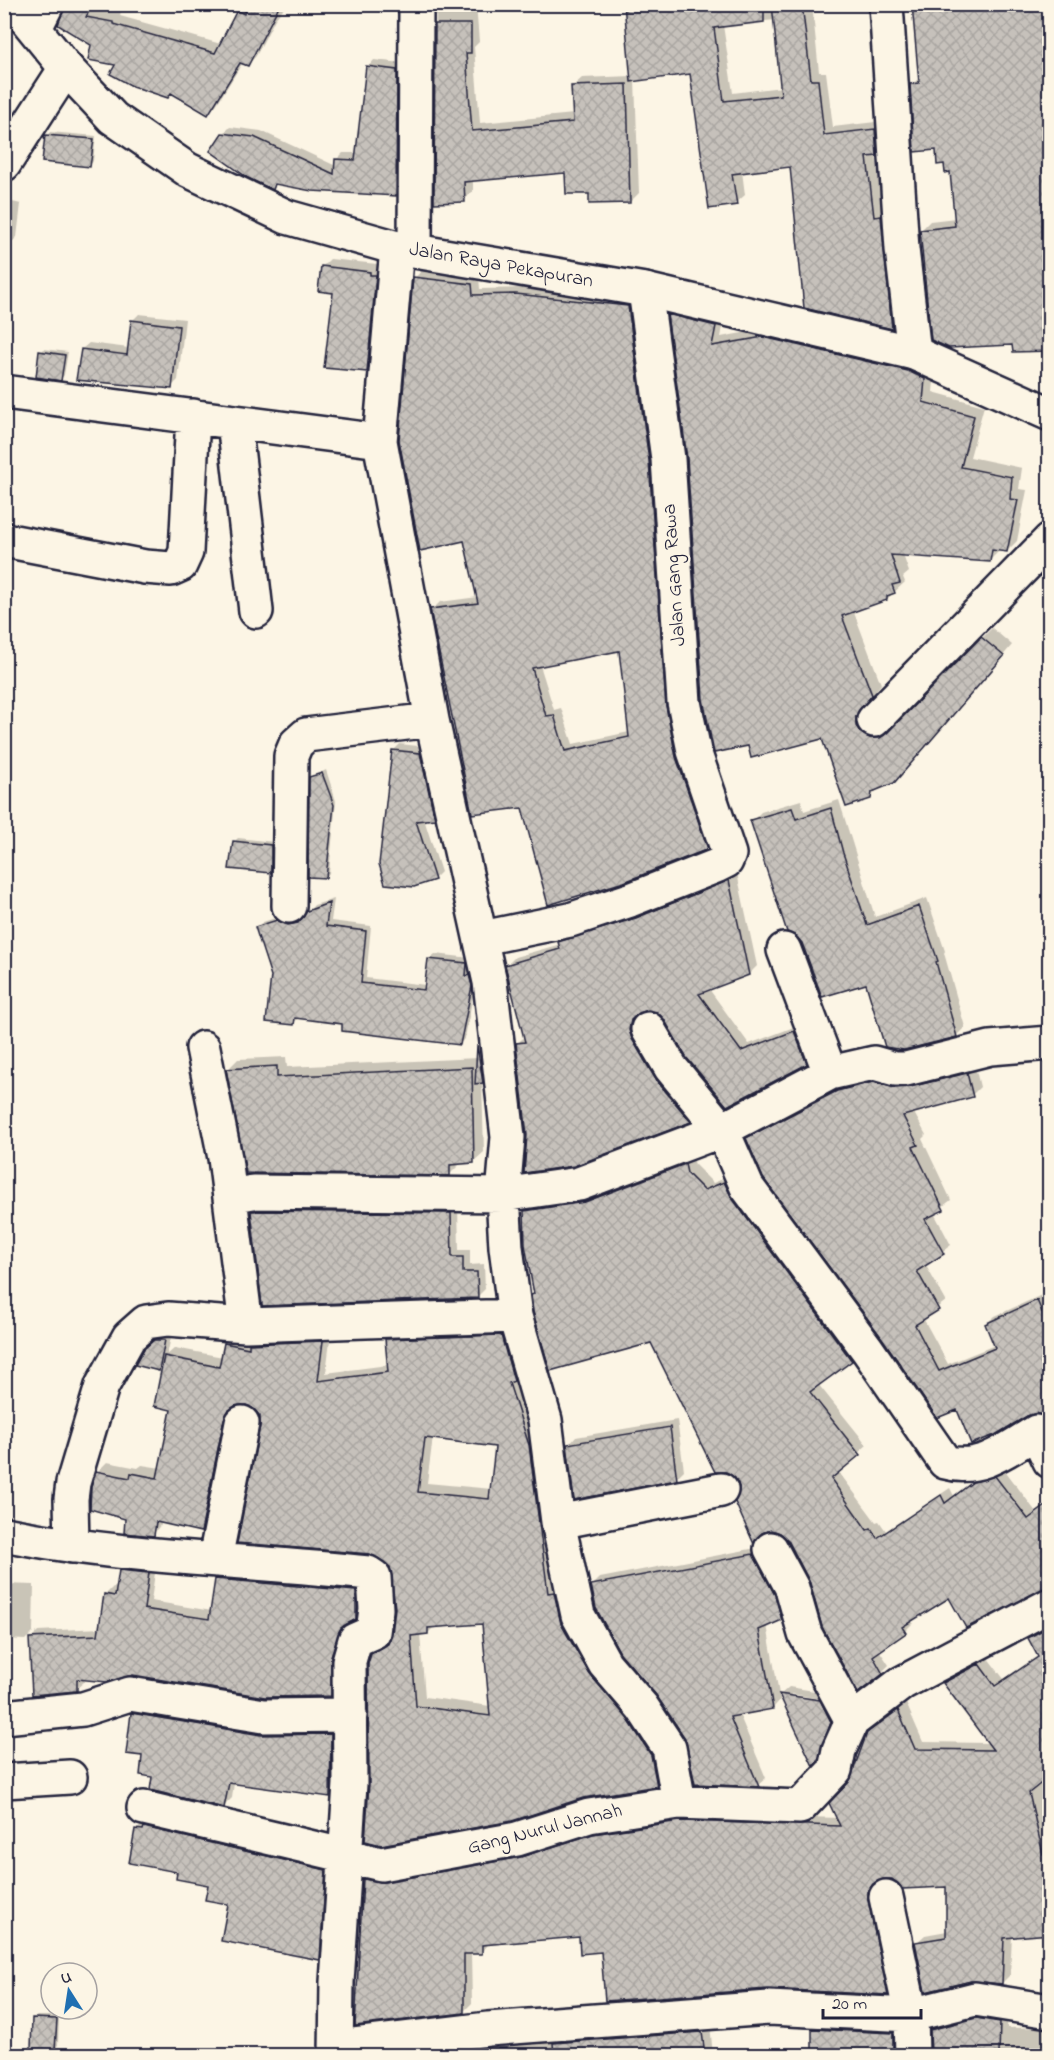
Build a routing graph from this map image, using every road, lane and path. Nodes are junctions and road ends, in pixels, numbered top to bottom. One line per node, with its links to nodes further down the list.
1 (416, 4): 6 (street)
2 (886, 4): 8 (street)
3 (32, 12): 4 (street, Jalan Raya Pekapuran)
4 (66, 68): 5 (street); 6 (street, Jalan Raya Pekapuran)
5 (4, 164)
6 (406, 249): 7 (street, Jalan Raya Pekapuran); 13 (street)
7 (645, 290): 8 (street, Jalan Raya Pekapuran); 20 (street, Jalan Gang Rawa)
8 (914, 353): 10 (street, Jalan Raya Pekapuran)
9 (4, 392): 11 (street)
10 (1050, 414)
11 (193, 416): 12 (street); 14 (street)
12 (234, 422): 13 (street); 16 (street)
13 (380, 441): 17 (street)
14 (4, 540)
15 (1050, 540): 18 (street)
16 (255, 611)
17 (432, 720): 19 (street); 20 (street)
18 (874, 720)
19 (289, 906)
20 (482, 938): 27 (street)
21 (784, 950): 25 (street)
22 (648, 1029): 26 (street)
23 (1050, 1044): 25 (street)
24 (203, 1048): 28 (street)
25 (830, 1073): 26 (street)
26 (722, 1130): 27 (street); 32 (street)
27 (503, 1195): 28 (street); 29 (street)
28 (230, 1196): 30 (street)
29 (515, 1316): 30 (street); 35 (street)
30 (246, 1324): 37 (street)
31 (242, 1423): 39 (street)
32 (1042, 1429): 33 (street)
33 (1050, 1461)
34 (721, 1490): 35 (street)
35 (558, 1522): 46 (street)
36 (4, 1534): 37 (street)
37 (72, 1546): 39 (street)
38 (771, 1549): 43 (street)
39 (215, 1559): 41 (street)
40 (1050, 1605): 43 (street, Gang Nurul Jannah)
41 (350, 1715): 42 (street); 48 (street)
42 (4, 1717)
43 (852, 1721): 46 (street, Gang Nurul Jannah)
44 (70, 1777): 45 (street)
45 (4, 1780)
46 (679, 1802): 48 (street, Gang Nurul Jannah)
47 (144, 1808): 48 (street, Gang Nurul Jannah)
48 (344, 1857): 52 (street)
49 (886, 1897): 51 (street)
50 (1050, 2011): 51 (street)
51 (911, 2015): 52 (street); 53 (street)
52 (336, 2051)
53 (912, 2055)

